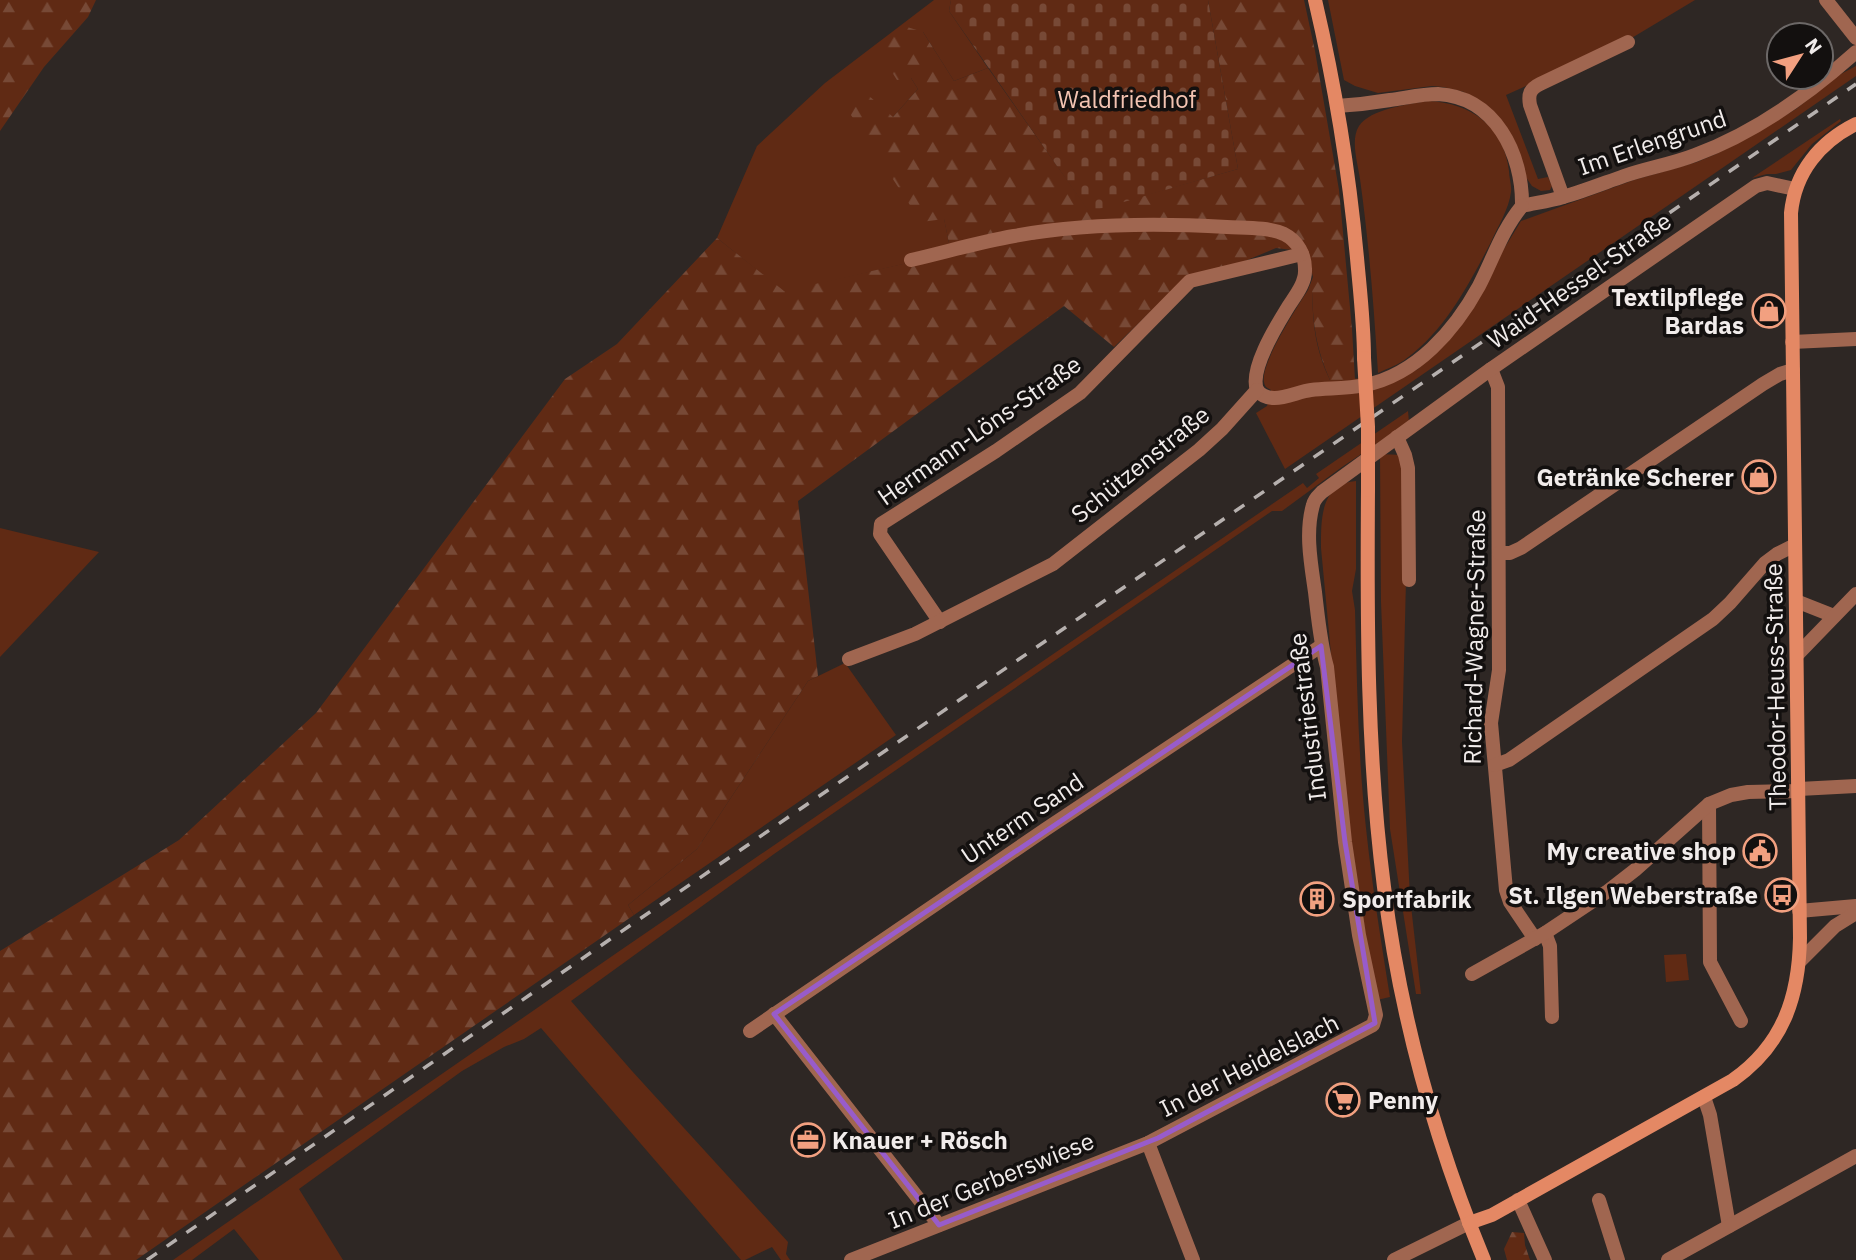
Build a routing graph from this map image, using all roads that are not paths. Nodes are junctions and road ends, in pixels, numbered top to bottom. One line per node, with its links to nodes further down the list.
1 (1315, 0): 6 (street)
2 (1826, 0): 3 (street)
3 (1856, 38)
4 (1628, 42): 9 (street)
5 (1856, 52): 9 (street, Im Erlengrund)
6 (1337, 106): 10 (street); 49 (street, bridge)
7 (1856, 124): 8 (street, Theodor-Heuss-Straße)
8 (1795, 189): 14 (street, Theodor-Heuss-Straße); 15 (street, Waid-Hessel-Straße)
9 (1563, 197): 10 (street, Im Erlengrund)
10 (1522, 206): 17 (street)
11 (1302, 254): 12 (street); 17 (street); 25 (street, Hermann-Löns-Straße)
12 (911, 260)
13 (1856, 339): 14 (street)
14 (1792, 342): 16 (street, Theodor-Heuss-Straße)
15 (1491, 369): 18 (street, Waid-Hessel-Straße); 20 (street, Richard-Wagner-Straße)
16 (1793, 370): 19 (street, Theodor-Heuss-Straße); 20 (street)
17 (1257, 390): 25 (street, Schützenstraße)
18 (1396, 437): 21 (street); 26 (street, Industriestraße)
19 (1795, 545): 23 (street, Theodor-Heuss-Straße); 29 (street)
20 (1499, 553): 29 (street, Richard-Wagner-Straße)
21 (1409, 580)
22 (1856, 594): 24 (street)
23 (1797, 601): 24 (street); 27 (street, Theodor-Heuss-Straße)
24 (1834, 616): 27 (street)
25 (940, 622): 28 (street, Schützenstraße)
26 (1321, 646): 39 (street, Unterm Sand); 42 (street, Industriestraße)
27 (1797, 655): 31 (street, Theodor-Heuss-Straße)
28 (849, 659)
29 (1494, 765): 36 (street, Richard-Wagner-Straße)
30 (1856, 786): 31 (street)
31 (1799, 790): 32 (street); 34 (street, Theodor-Heuss-Straße)
32 (1709, 804): 36 (street); 41 (street)
33 (1856, 906): 34 (street)
34 (1799, 911): 37 (street, Theodor-Heuss-Straße)
35 (1856, 913): 37 (street)
36 (1540, 936): 38 (street); 40 (street)
37 (1800, 961): 44 (street, Theodor-Heuss-Straße)
38 (1472, 974)
39 (774, 1014): 43 (street, Unterm Sand); 50 (street)
40 (1552, 1017)
41 (1741, 1021)
42 (1371, 1027): 45 (street, In der Heidelslach)
43 (750, 1031)
44 (1704, 1097): 47 (street, Theodor-Heuss-Straße); 51 (street)
45 (1148, 1143): 50 (street, In der Gerberswiese); 54 (street)
46 (1856, 1156): 51 (street)
47 (1518, 1200): 49 (street, Theodor-Heuss-Straße); 56 (street)
48 (1599, 1200): 57 (street)
49 (1469, 1223): 52 (street); 55 (street)
50 (940, 1225): 53 (street, In der Gerberswiese)
51 (1729, 1226): 58 (street)
52 (1401, 1258)
53 (850, 1260)
54 (1193, 1260)
55 (1484, 1260)
56 (1545, 1260)
57 (1619, 1260)
58 (1668, 1260)

